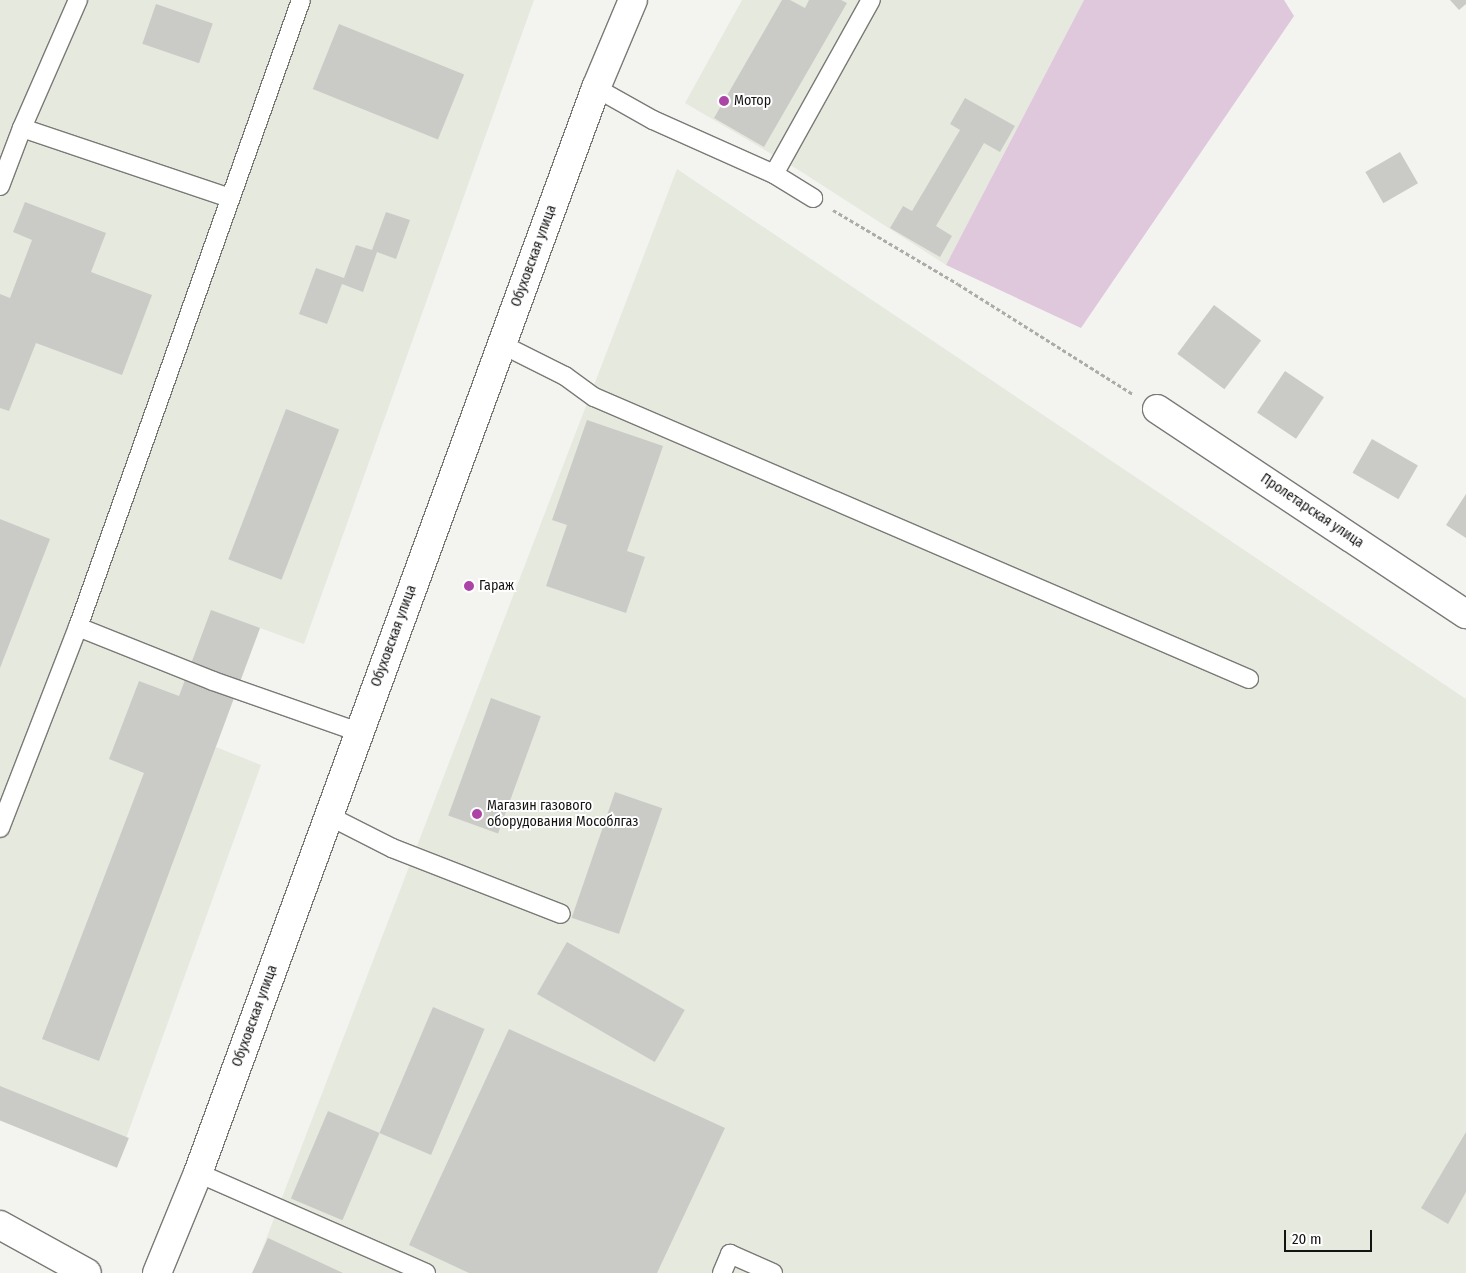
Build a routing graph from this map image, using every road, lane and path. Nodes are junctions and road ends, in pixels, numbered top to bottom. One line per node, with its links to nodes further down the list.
1 (78, 0): 6 (lane)
2 (301, 0): 9 (lane)
3 (633, 0): 5 (main road, Обуховская улица)
4 (871, 0): 7 (lane)
5 (596, 88): 7 (lane); 11 (main road, Обуховская улица)
6 (22, 128): 8 (lane); 9 (lane)
7 (774, 174): 10 (lane)
8 (0, 186)
9 (230, 198): 14 (lane)
10 (813, 198): 12 (path)
11 (501, 344): 15 (lane); 16 (main road, Обуховская улица)
12 (1157, 409): 13 (main road, Пролетарская улица)
13 (1466, 614)
14 (78, 627): 16 (lane); 18 (lane)
15 (1249, 679)
16 (359, 732): 17 (main road, Обуховская улица)
17 (328, 816): 19 (lane); 20 (main road, Обуховская улица)
18 (0, 828)
19 (560, 914)
20 (198, 1173): 23 (main road, Обуховская улица); 24 (lane)
21 (2, 1231): 22 (main road)
22 (87, 1273)
23 (158, 1273)
24 (426, 1273)
25 (722, 1273): 26 (lane)
26 (772, 1273)

